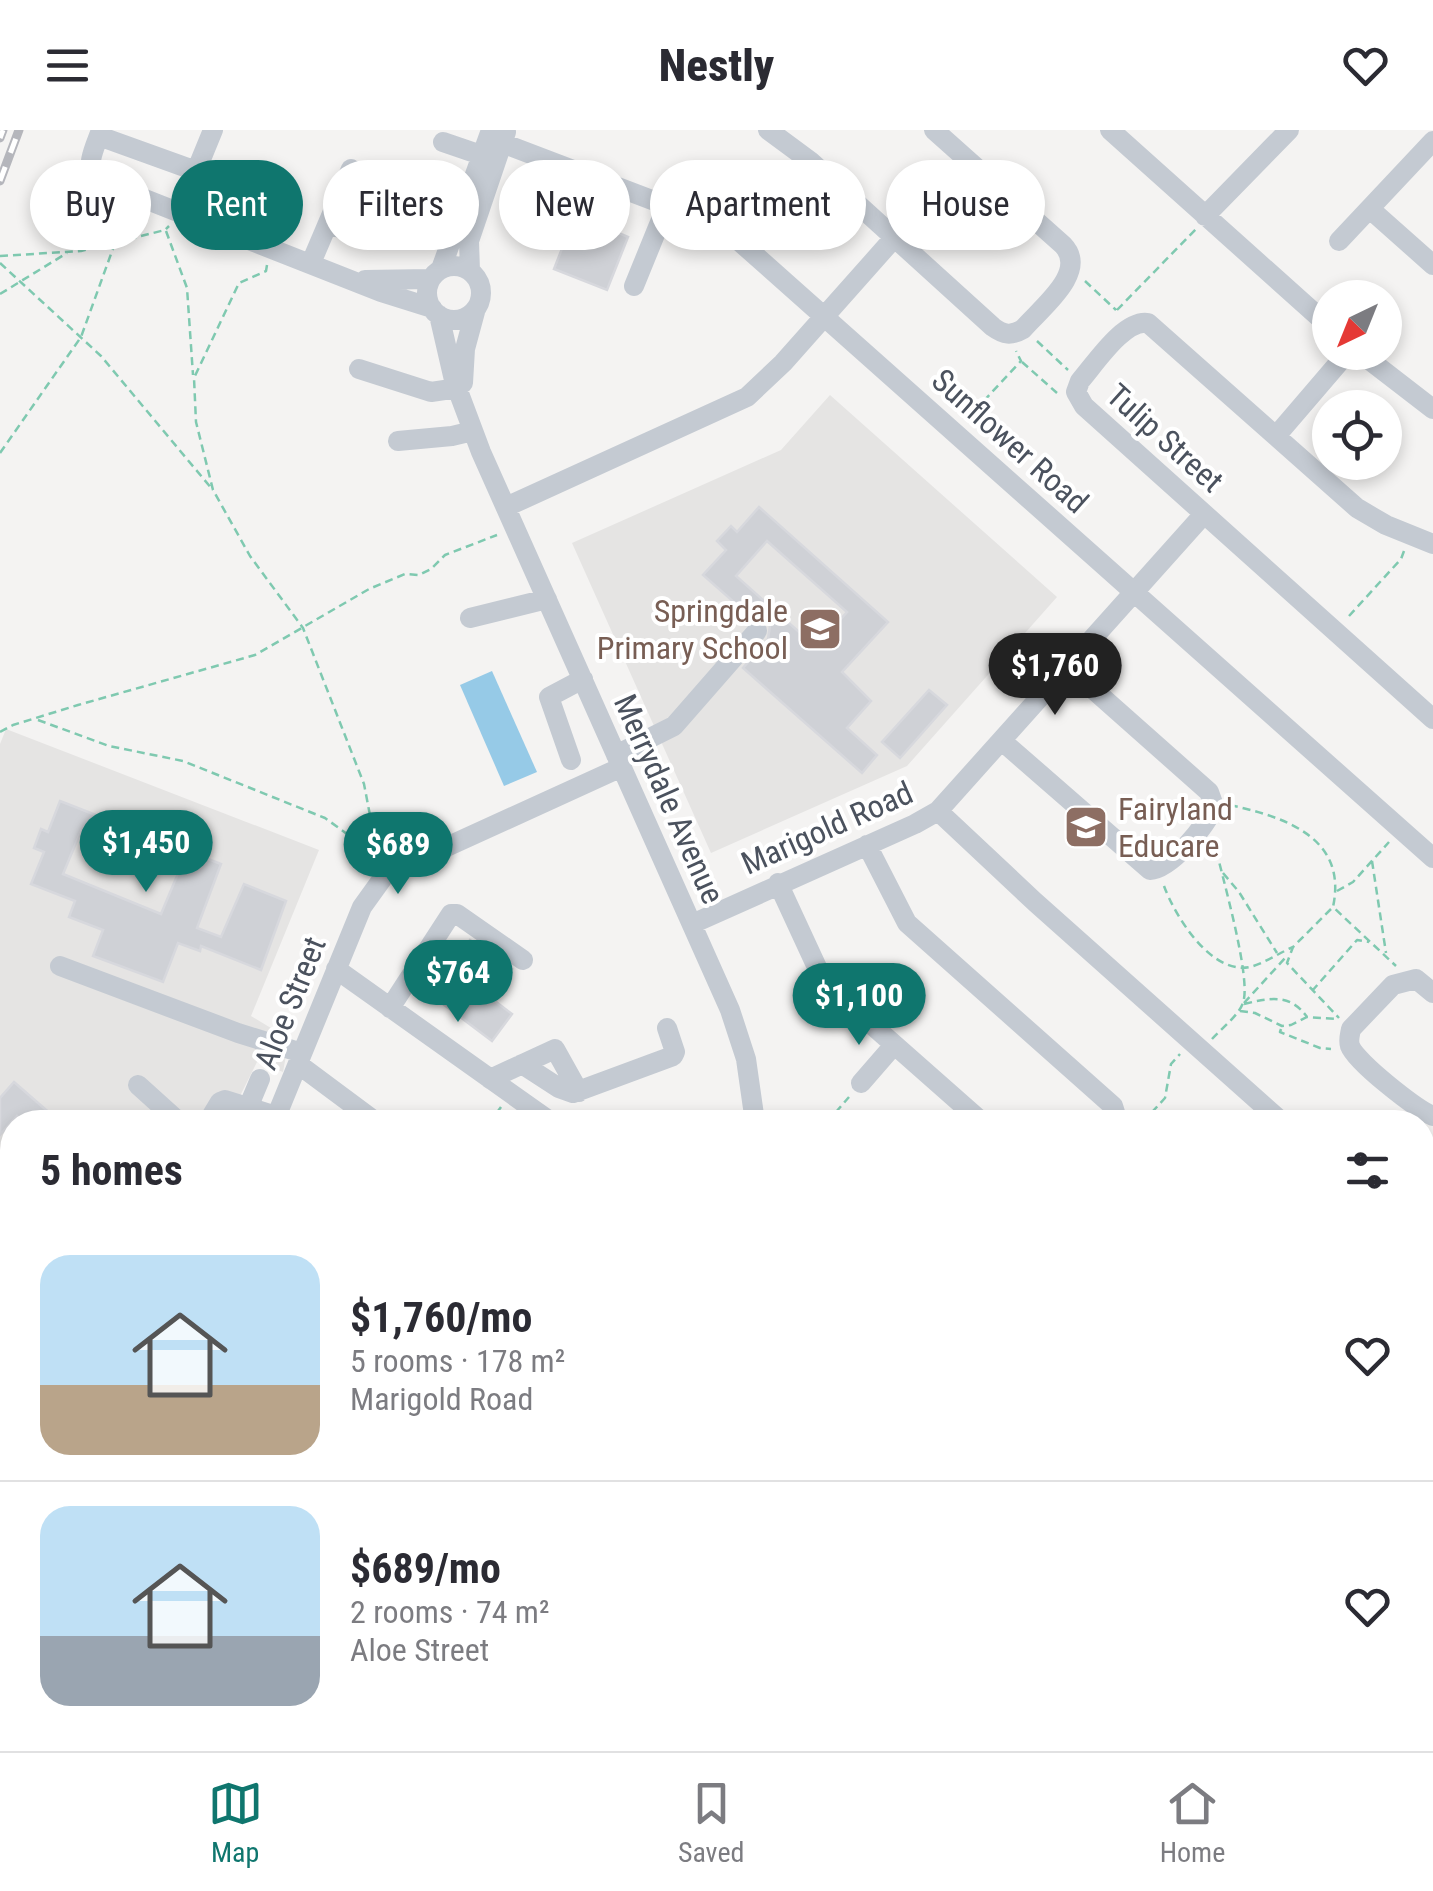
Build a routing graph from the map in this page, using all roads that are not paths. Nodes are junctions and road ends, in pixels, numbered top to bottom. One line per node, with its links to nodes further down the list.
1 (768, 130): 19 (street)
2 (934, 130): 12 (street)
3 (1110, 130): 17 (street)
4 (207, 132): 11 (street)
5 (1282, 132): 17 (street)
6 (100, 133): 13 (street); 16 (street)
7 (500, 134): 10 (street); 14 (street, Sunflower Road); 29 (street)
8 (1433, 141): 15 (street)
9 (444, 142): 10 (street)
10 (481, 155): 30 (street)
11 (199, 160)
12 (967, 160)
13 (171, 163)
14 (650, 199)
15 (1370, 209): 21 (street); 28 (street)
16 (171, 210)
17 (1206, 216): 33 (street)
18 (1045, 230): 26 (street)
19 (886, 231)
20 (323, 235): 27 (street)
21 (1339, 241)
22 (650, 247): 32 (street)
23 (886, 247): 36 (street)
24 (276, 250): 27 (street)
25 (750, 250): 36 (street, Sunflower Road)
26 (907, 250)
27 (311, 263): 31 (street)
28 (1433, 265)
29 (470, 270): 30 (street); 35 (street)
30 (436, 274): 31 (street); 34 (street)
31 (358, 280): 34 (street)
32 (634, 286)
33 (1312, 311)
34 (435, 312): 35 (street); 40 (street, Merrydale Avenue)
35 (474, 312): 40 (street, Merrydale Avenue)
36 (824, 316): 45 (street); 48 (street, Sunflower Road)
37 (358, 369): 40 (street)
38 (1333, 370): 43 (street)
39 (1382, 370): 41 (street)
40 (460, 392): 42 (street, Merrydale Avenue)
41 (1433, 409)
42 (473, 431): 44 (street); 45 (street, Merrydale Avenue)
43 (1276, 436): 46 (street, Tulip Street); 47 (street)
44 (398, 440)
45 (506, 506): 49 (street, Merrydale Avenue)
46 (1204, 514): 48 (street, Marigold Road); 54 (street, Tulip Street)
47 (1433, 544)
48 (1134, 592): 52 (street, Marigold Road); 60 (street, Sunflower Road)
49 (547, 599): 50 (street); 53 (street, Merrydale Avenue)
50 (470, 618)
51 (757, 631): 57 (street)
52 (1068, 667): 55 (street, Marigold Road); 55 (street)
53 (582, 679): 56 (street); 57 (street, Merrydale Avenue)
54 (1433, 719)
55 (1002, 740): 58 (street, Marigold Road)
56 (571, 760)
57 (619, 761): 62 (street, Merrydale Avenue); 65 (street, Aloe Street)
58 (938, 811): 59 (street, Marigold Road); 87 (street)
59 (867, 845): 61 (street, Marigold Road); 86 (street)
60 (1433, 858)
61 (778, 884): 62 (street, Marigold Road); 69 (street)
62 (692, 924): 84 (street, Merrydale Avenue)
63 (523, 960): 67 (street)
64 (60, 966): 70 (street)
65 (336, 968): 67 (street); 70 (street, Aloe Street)
66 (1433, 994): 88 (street)
67 (390, 1008): 73 (street)
68 (666, 1028): 76 (street)
69 (894, 1044): 74 (street); 85 (street)
70 (300, 1059): 81 (street, Aloe Street); 82 (street)
71 (522, 1064): 73 (street); 76 (street); 76 (street)
72 (260, 1079): 80 (street)
73 (490, 1079): 83 (street)
74 (861, 1084)
75 (138, 1085): 77 (street)
76 (578, 1092)
77 (166, 1110)
78 (216, 1110): 79 (street)
79 (239, 1110)
80 (248, 1110)
81 (279, 1110)
82 (362, 1110)
83 (534, 1110)
84 (754, 1110)
85 (968, 1110)
86 (1114, 1110)
87 (1268, 1110)
88 (1422, 1110)

